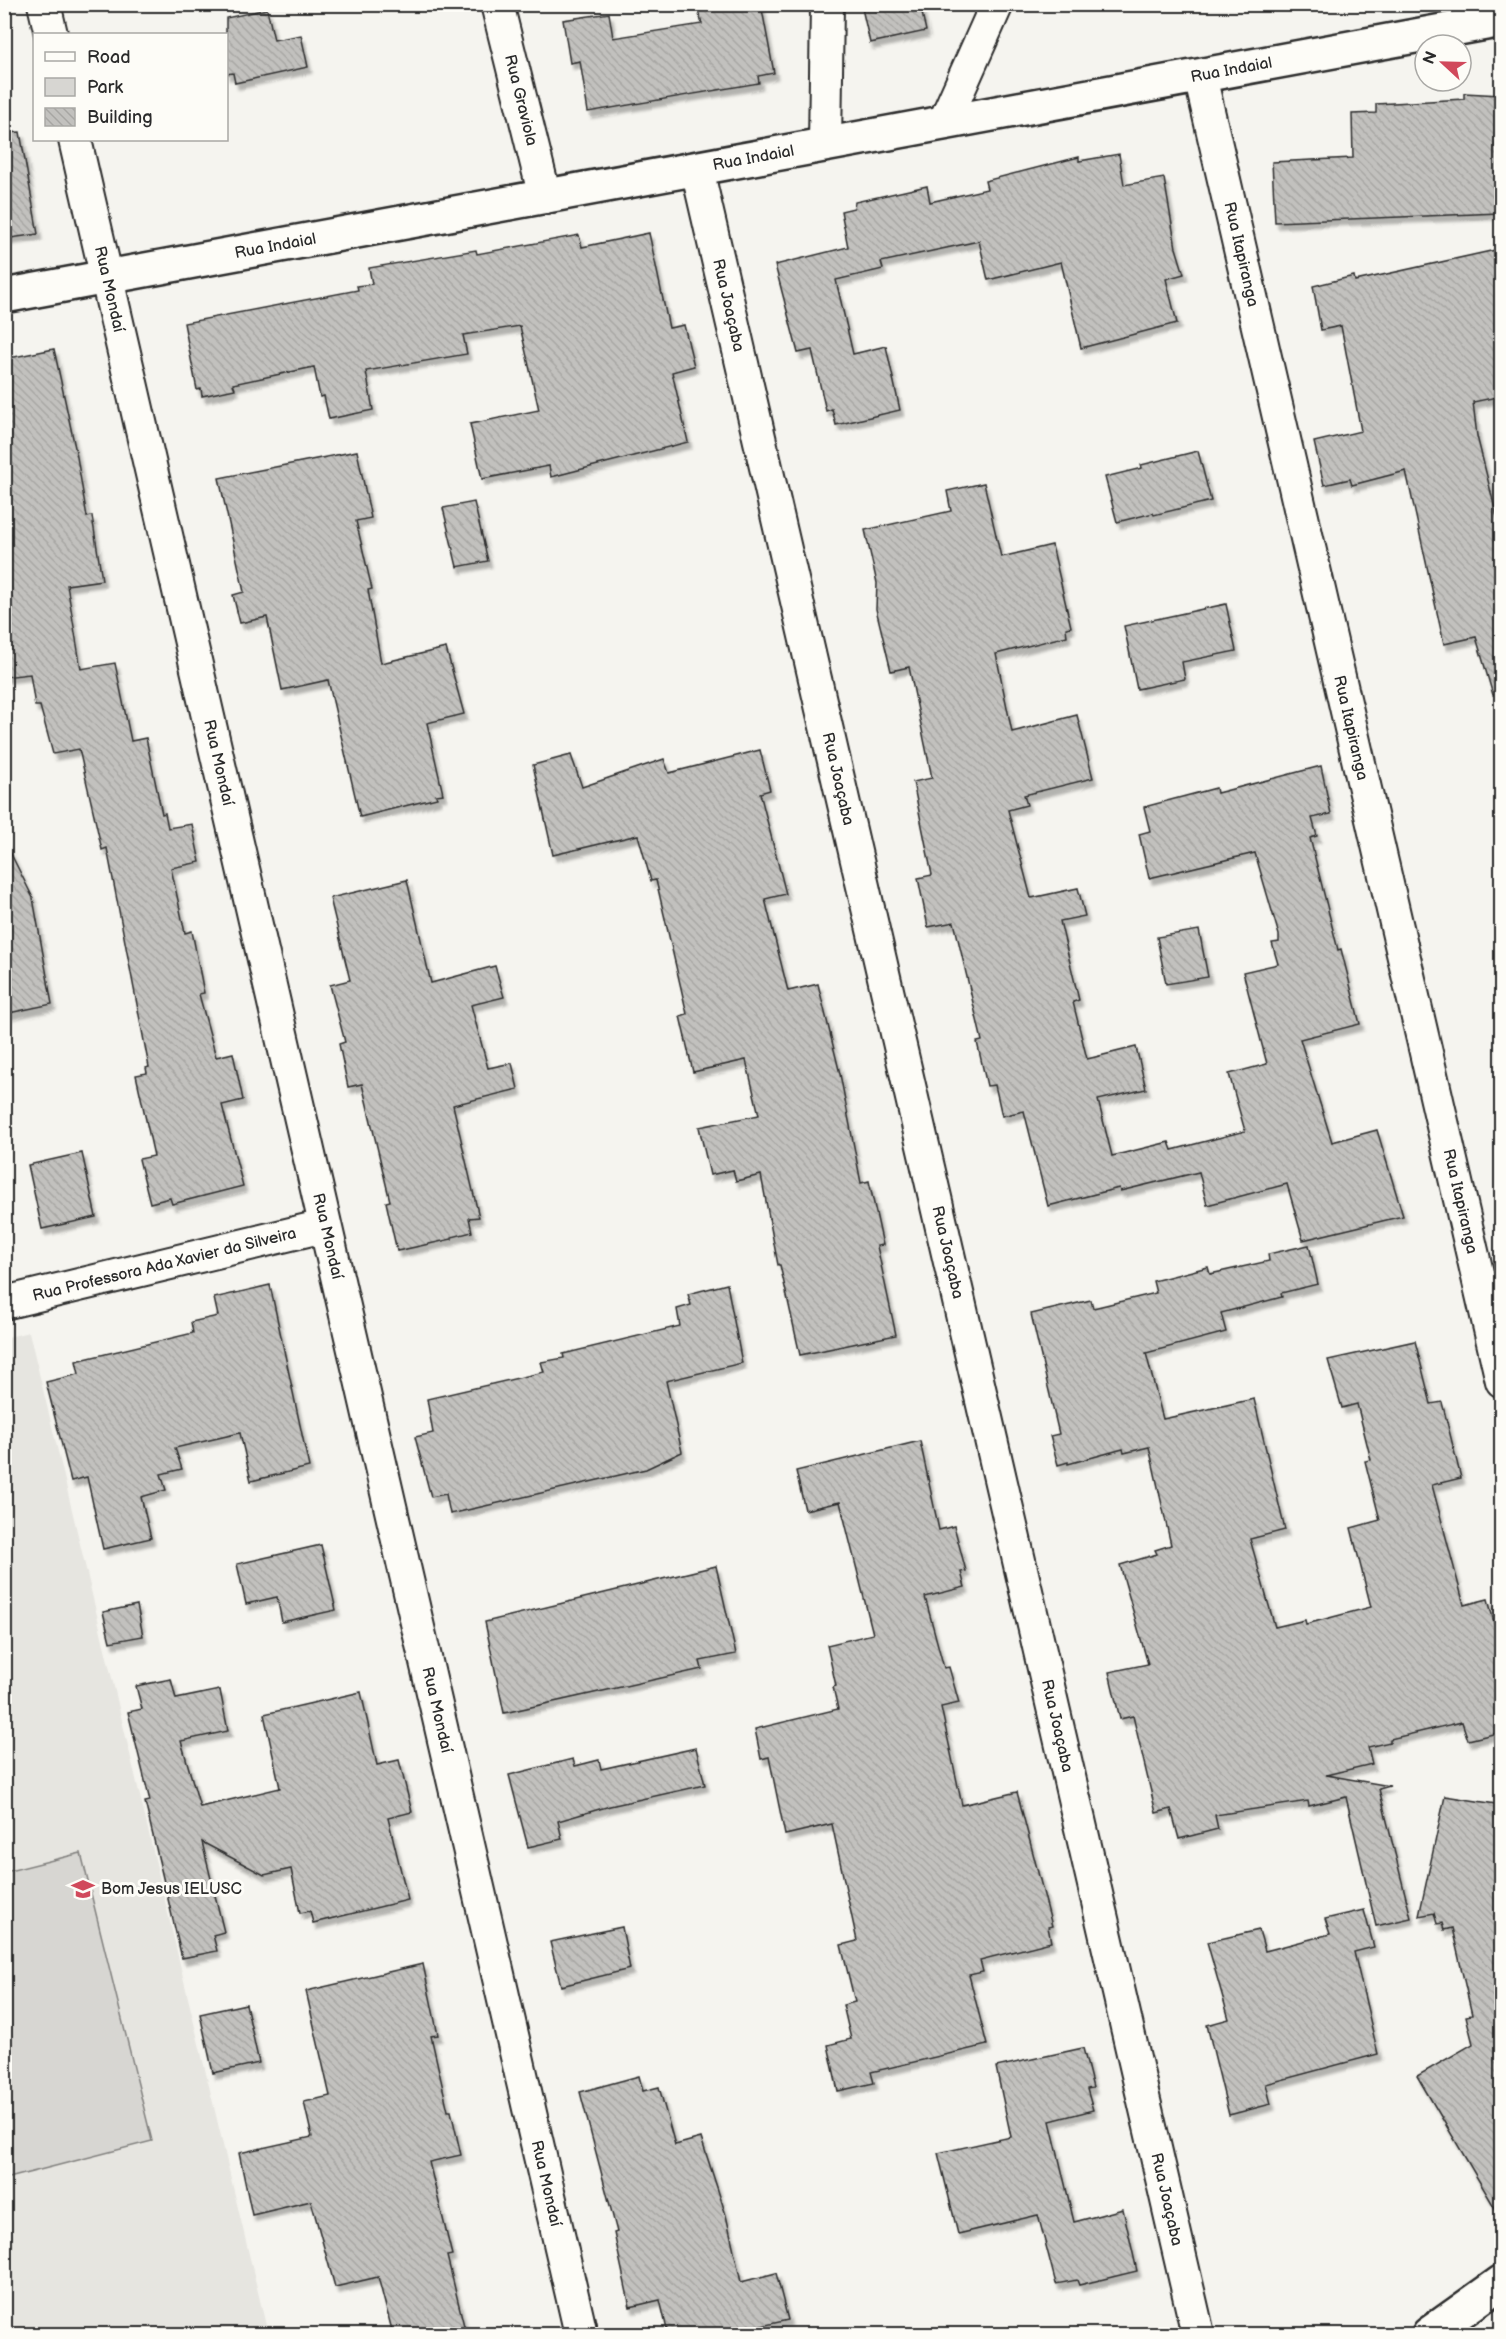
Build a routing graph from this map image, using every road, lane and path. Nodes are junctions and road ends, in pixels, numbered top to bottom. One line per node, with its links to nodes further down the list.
1 (44, 4): 6 (street)
2 (497, 4): 12 (street, Rua Graviola)
3 (827, 4): 10 (street)
4 (998, 4): 8 (street)
5 (1502, 20): 7 (street, Rua Indaial)
6 (51, 33)
7 (1200, 76): 8 (street, Rua Indaial); 17 (street, Rua Itapiranga)
8 (944, 123): 10 (street, Rua Indaial)
9 (75, 141): 13 (street, Rua Mondaí)
10 (825, 145): 11 (street, Rua Indaial)
11 (697, 168): 12 (street, Rua Indaial); 20 (street, Rua Joaçaba)
12 (545, 197): 13 (street, Rua Indaial)
13 (107, 278): 14 (street, Rua Indaial); 15 (street, Rua Mondaí)
14 (4, 296)
15 (324, 1226): 16 (street, Rua Professora Ada Xavier da Silveira); 19 (street, Rua Mondaí)
16 (4, 1303)
17 (1502, 1381)
18 (1502, 2282): 21 (street)
19 (580, 2334)
20 (1198, 2334)
21 (1429, 2334)

